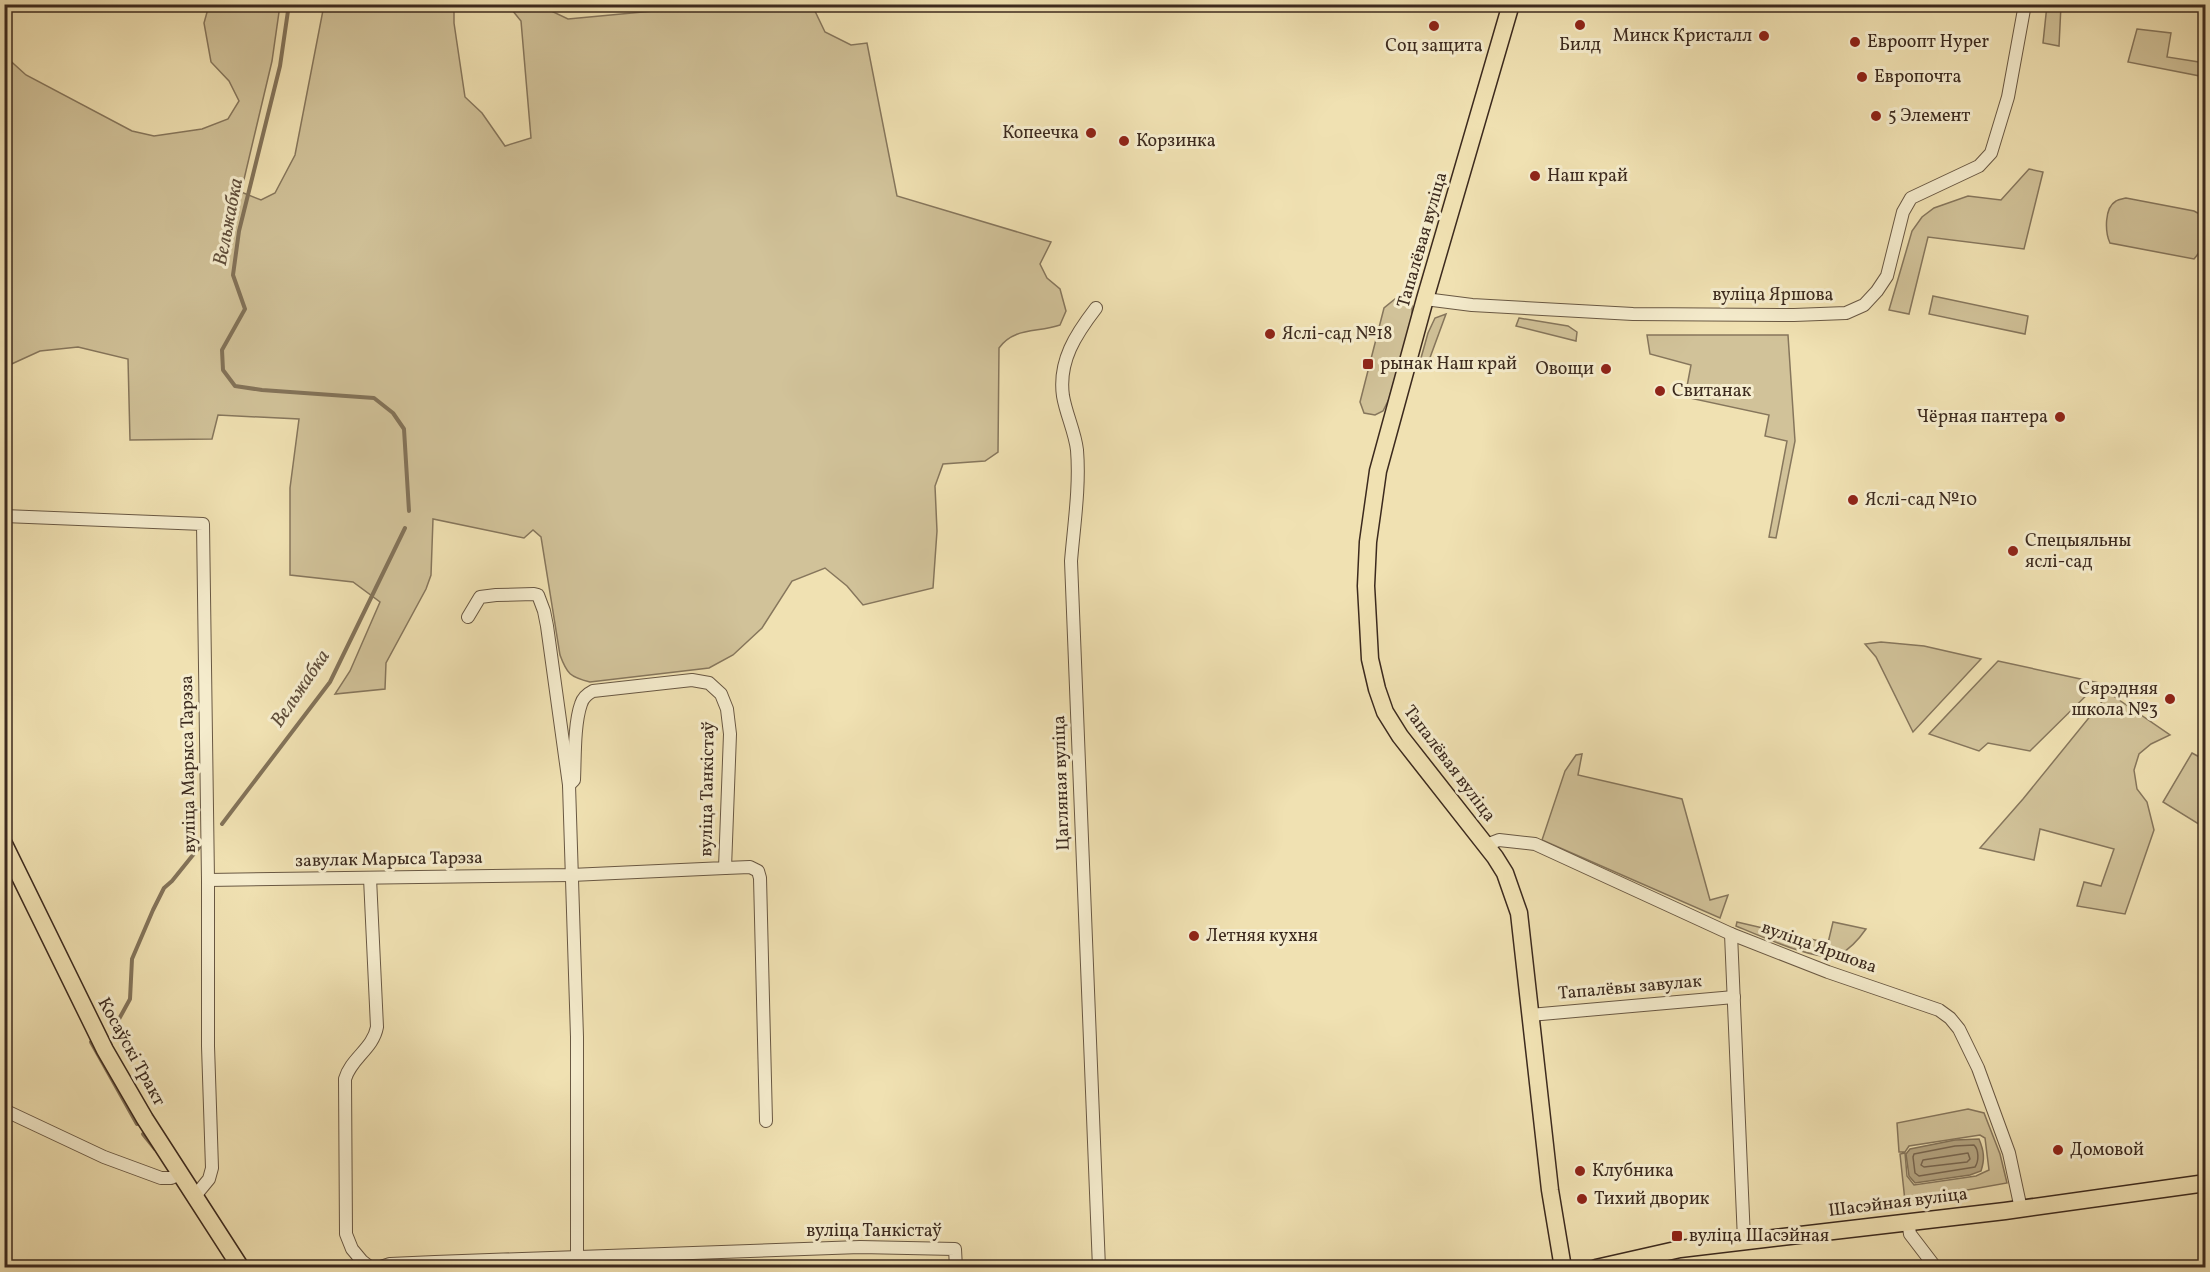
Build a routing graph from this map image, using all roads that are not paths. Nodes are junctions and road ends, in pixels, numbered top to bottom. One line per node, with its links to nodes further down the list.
1 (1511, 4): 3 (main road, Тапалёвая вуліца)
2 (2025, 4): 3 (street, вуліца Яршова)
3 (1425, 299): 9 (main road, Тапалёвая вуліца)
4 (1096, 308): 30 (street, Цагляная вуліца)
5 (4, 516): 13 (street, вуліца Марыса Тарэза)
6 (468, 617): 7 (street, вуліца Танкістаў)
7 (569, 785): 10 (street, вуліца Танкістаў); 11 (street, вуліца Танкістаў)
8 (4, 844): 19 (main road, Косаўскі Тракт)
9 (1486, 845): 14 (street, вуліца Яршова); 16 (main road, Тапалёвая вуліца)
10 (725, 868): 11 (street, вуліца Танкістаў); 18 (street, вуліца Танкістаў)
11 (571, 875): 12 (street, завулак Марыса Тарэза); 25 (street, вуліца Танкістаў)
12 (370, 878): 13 (street, завулак Марыса Тарэза); 28 (street)
13 (208, 880): 21 (street, вуліца Марыса Тарэза)
14 (1731, 934): 15 (street); 22 (street, вуліца Яршова)
15 (1734, 997): 16 (street, Тапалёвы завулак); 24 (street)
16 (1530, 1015): 31 (main road, Тапалёвая вуліца)
17 (4, 1110): 19 (street)
18 (766, 1121)
19 (181, 1174): 21 (main road, Косаўскі Тракт)
20 (2205, 1183): 22 (main road, Шасэйная вуліца)
21 (195, 1196): 27 (main road, Косаўскі Тракт)
22 (2021, 1209): 23 (main road, Шасэйная вуліца)
23 (1908, 1221): 24 (main road, Шасэйная вуліца); 33 (street)
24 (1744, 1240): 32 (main road, Шасэйная вуліца)
25 (577, 1263): 26 (street, вуліца Танкістаў); 29 (street, вуліца Танкістаў)
26 (384, 1266)
27 (241, 1268)
28 (371, 1268)
29 (956, 1268)
30 (1099, 1268)
31 (1563, 1268)
32 (1596, 1268)
33 (1936, 1268)

